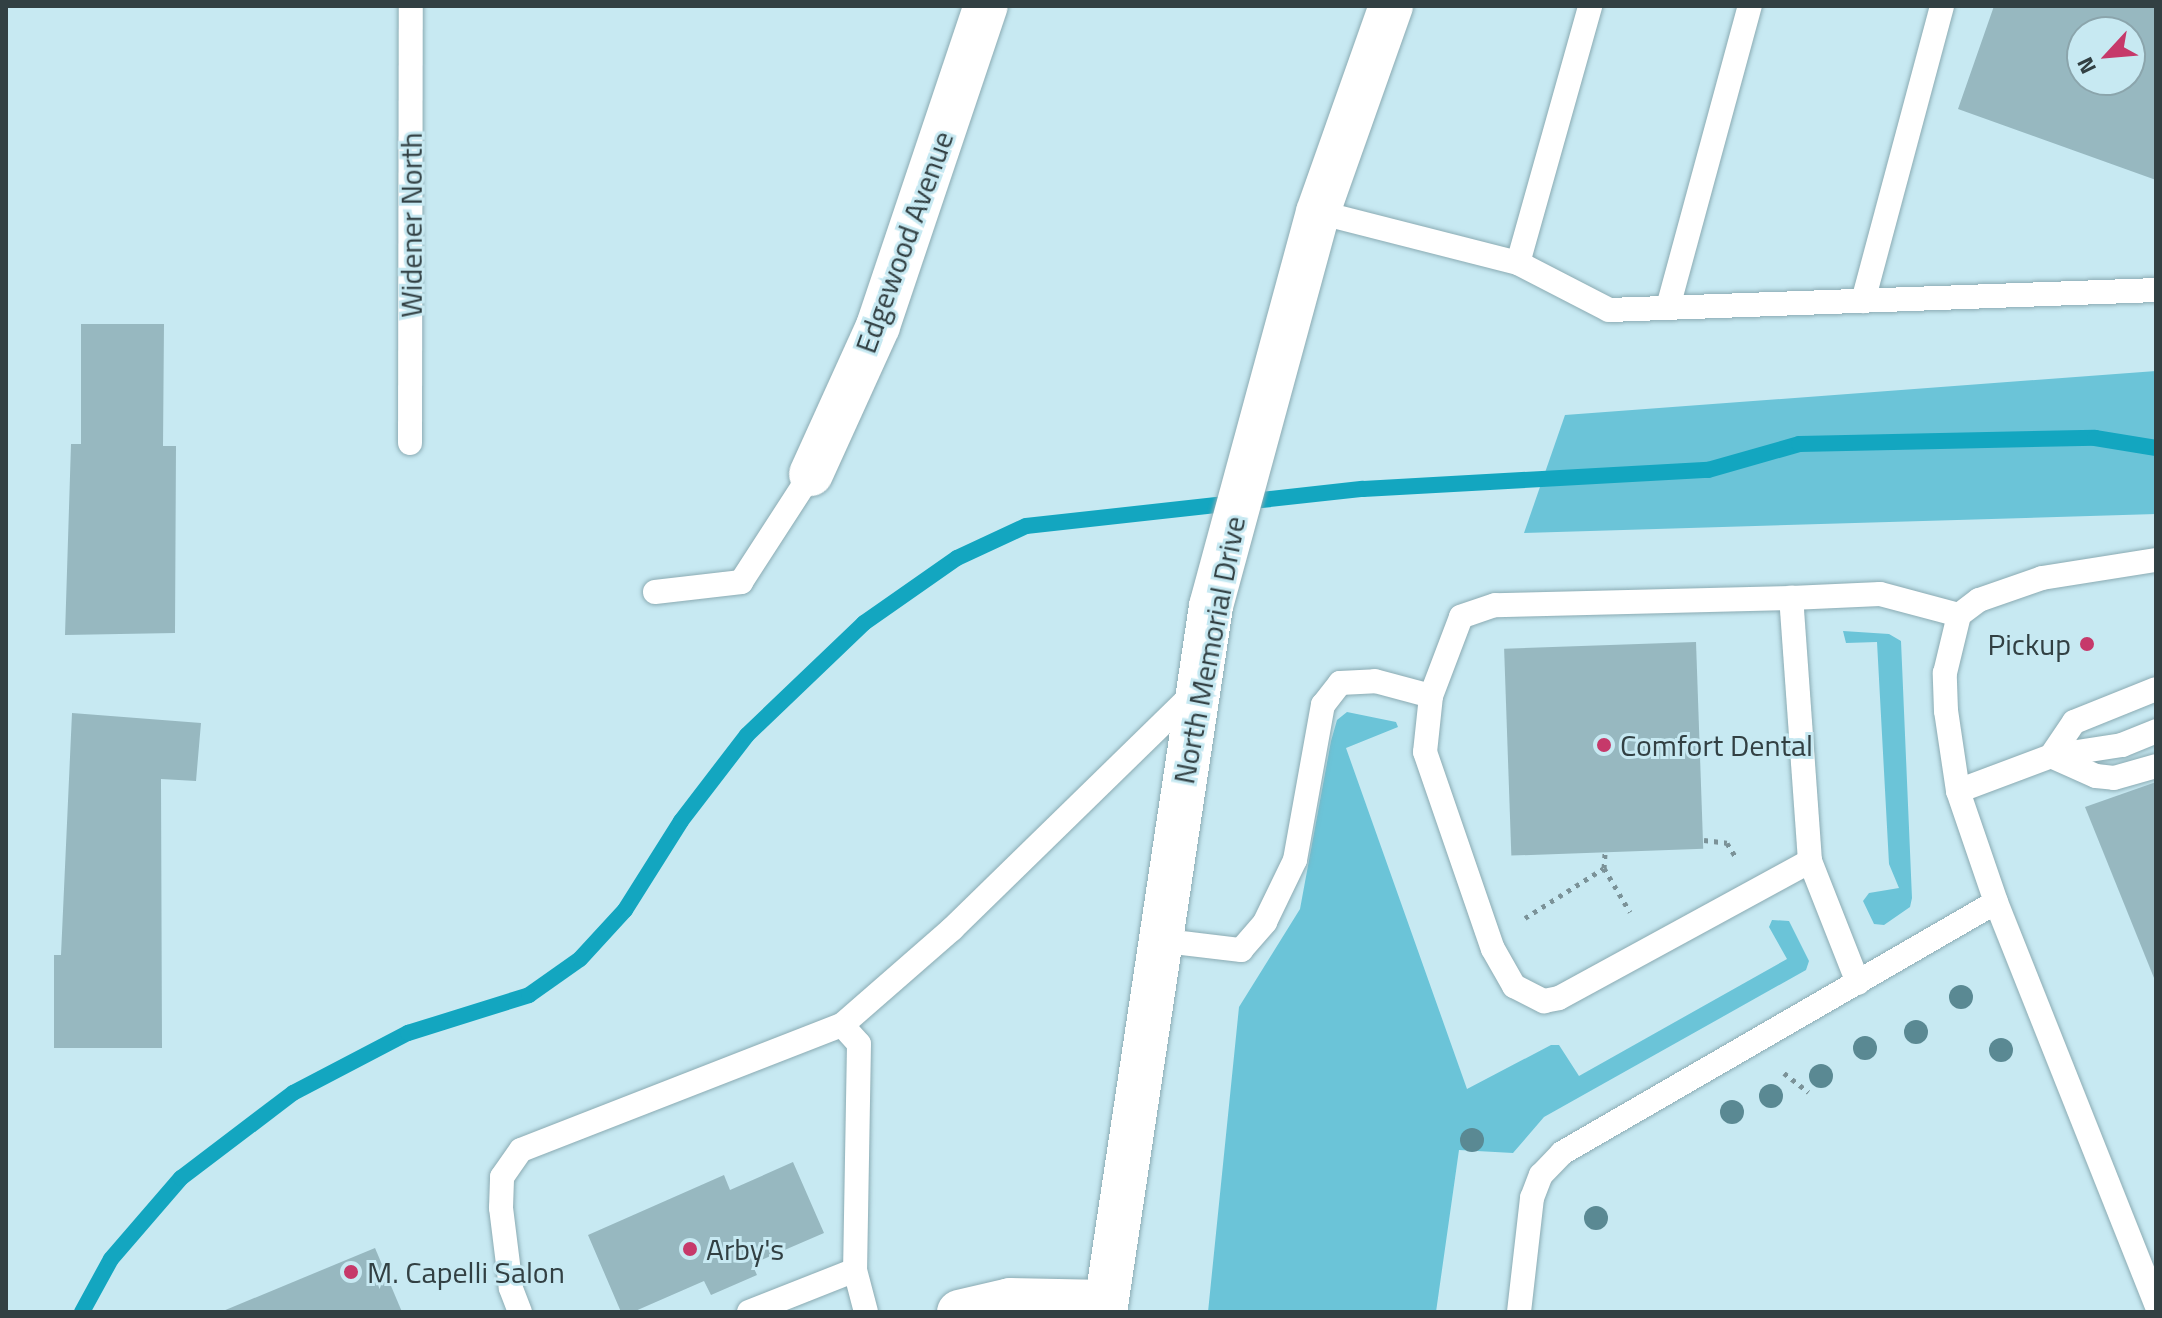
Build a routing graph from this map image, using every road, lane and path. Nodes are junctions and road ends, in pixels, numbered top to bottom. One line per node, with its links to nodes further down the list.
1 (411, 6): 12 (lane, Widener North)
2 (986, 6): 13 (main road, Edgewood Avenue)
3 (1391, 6): 7 (main road, North Memorial Drive)
4 (1590, 6): 8 (lane)
5 (1750, 6): 11 (lane)
6 (1942, 6): 10 (lane)
7 (1318, 212): 8 (lane); 18 (main road, North Memorial Drive)
8 (1518, 263): 11 (lane)
9 (2156, 290): 10 (lane)
10 (1863, 301): 11 (lane)
11 (1668, 307)
12 (410, 443)
13 (811, 474): 15 (lane)
14 (2156, 560): 17 (lane)
15 (655, 592)
16 (1791, 598): 17 (lane); 20 (lane); 26 (lane)
17 (1959, 615): 24 (lane)
18 (1200, 687): 29 (main road, North Memorial Drive); 33 (lane)
19 (2156, 689): 22 (lane)
20 (1431, 696): 29 (lane); 30 (lane)
21 (2156, 731): 22 (lane)
22 (2051, 756): 23 (lane); 24 (lane)
23 (2156, 766)
24 (1958, 791): 28 (lane)
25 (1605, 853): 27 (path)
26 (1810, 861): 31 (lane); 32 (lane)
27 (1604, 868): 30 (path); 31 (path)
28 (1996, 902): 32 (lane); 35 (lane)
29 (1157, 940): 36 (main road, North Memorial Drive)
30 (1490, 940): 31 (lane)
31 (1653, 948)
32 (1858, 983): 41 (lane)
33 (842, 1025): 34 (lane); 37 (lane)
34 (855, 1270): 38 (lane); 39 (lane)
35 (2156, 1305)
36 (1105, 1307): 40 (main road)
37 (520, 1312)
38 (749, 1312)
39 (866, 1312)
40 (959, 1312)
41 (1519, 1312)

